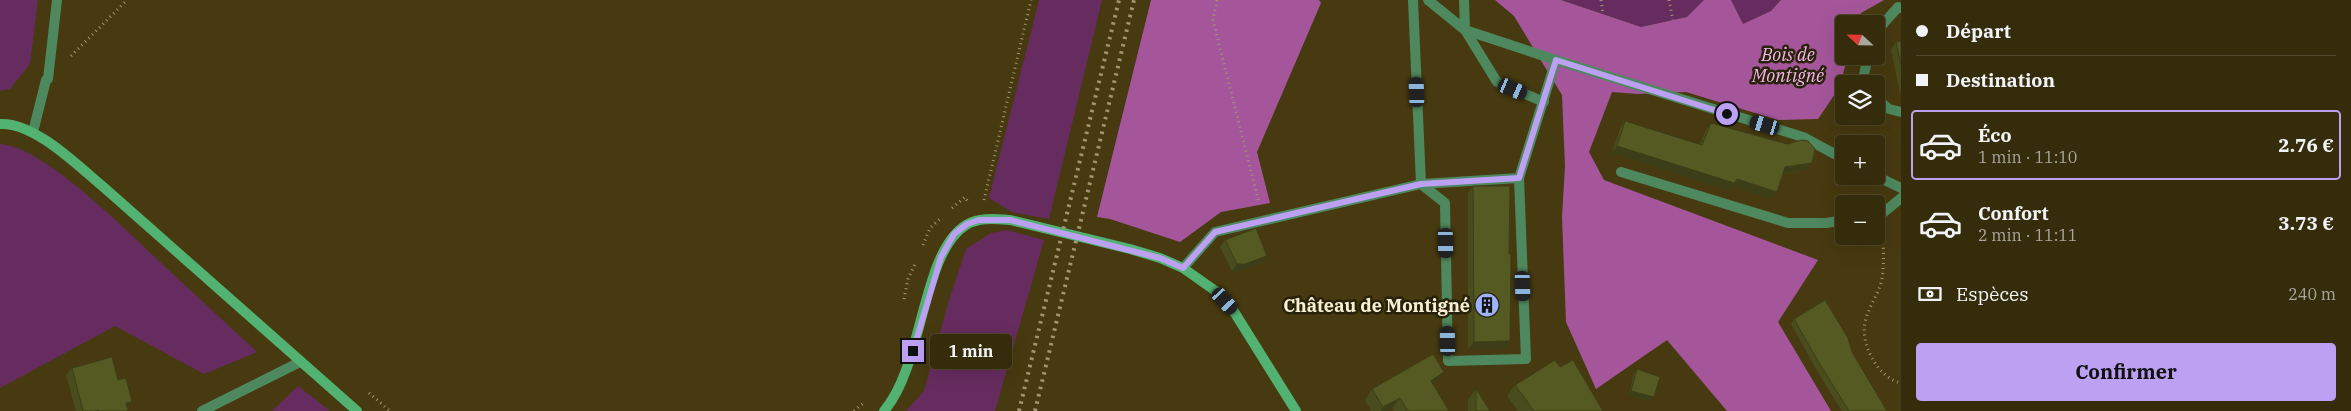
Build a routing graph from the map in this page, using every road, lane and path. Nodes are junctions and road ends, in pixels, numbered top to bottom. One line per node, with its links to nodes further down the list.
1 (57, 0): 16 (street)
2 (127, 0): 16 (path)
3 (1031, 0): 30 (path)
4 (1217, 0): 31 (path)
5 (1413, 0): 26 (street)
6 (1428, 0): 14 (street)
7 (1464, 0): 14 (street)
8 (1601, 0): 11 (path)
9 (1669, 0): 12 (path)
10 (1901, 8): 13 (street)
11 (1603, 14)
12 (1673, 20)
13 (1885, 22)
14 (1465, 30): 15 (street); 17 (street)
15 (1556, 60): 17 (street); 22 (street)
16 (48, 80): 21 (street)
17 (1544, 102): 24 (street)
18 (1885, 106): 19 (street)
19 (1901, 112)
20 (0, 124): 21 (street)
21 (33, 132): 35 (street)
22 (1835, 154)
23 (1620, 172): 32 (street)
24 (1519, 178): 26 (street); 26 (street)
25 (1885, 180): 27 (street)
26 (1421, 184): 31 (street)
27 (1901, 188)
28 (1901, 198): 29 (street)
29 (1885, 209)
30 (979, 220): 34 (street); 39 (street)
31 (1264, 220): 34 (street)
32 (1835, 222)
33 (1882, 245): 36 (path)
34 (1183, 268): 40 (street)
35 (300, 362): 37 (street); 38 (street)
36 (1901, 383)
37 (202, 411)
38 (357, 411)
39 (884, 411)
40 (1296, 411)

